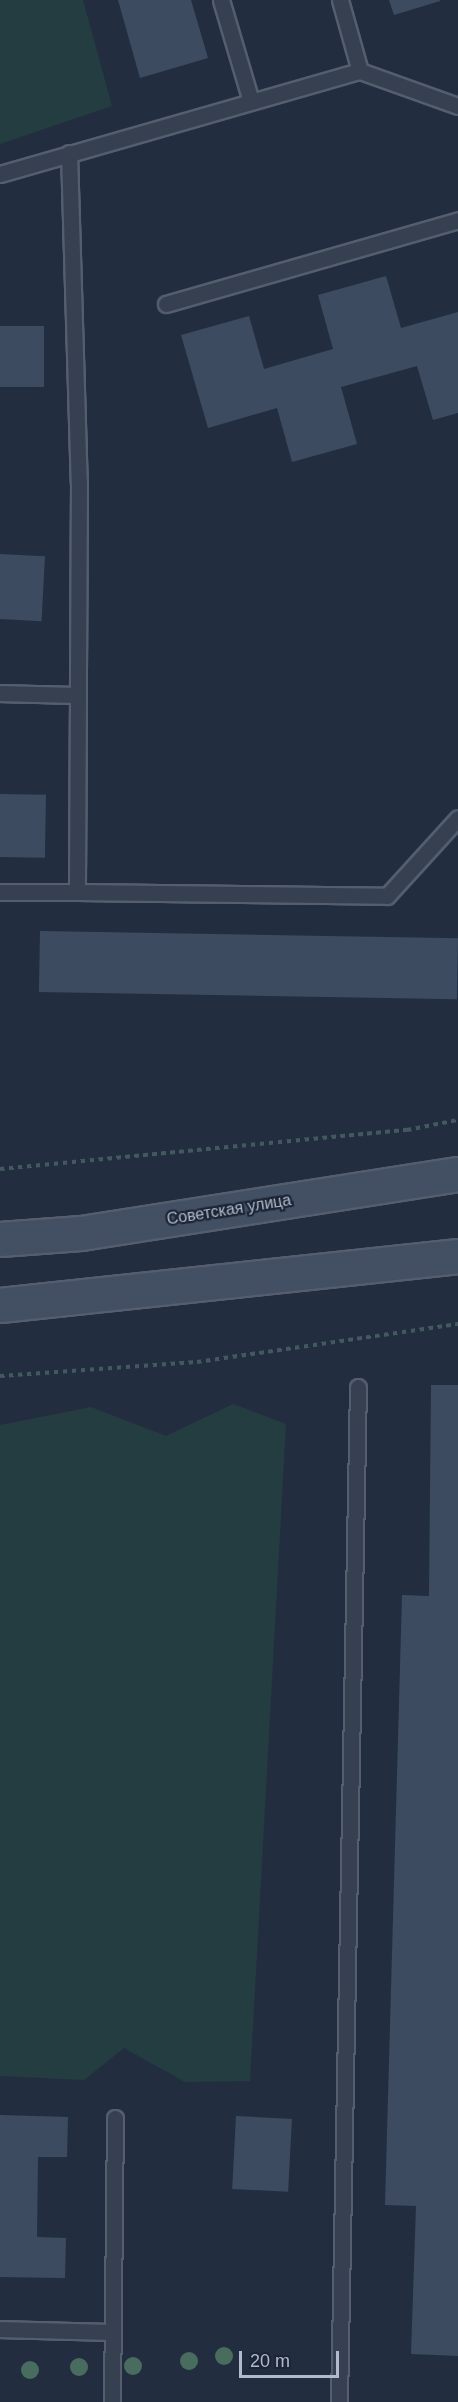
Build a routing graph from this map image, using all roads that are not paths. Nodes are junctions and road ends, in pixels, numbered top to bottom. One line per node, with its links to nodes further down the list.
1 (221, 0): 4 (lane)
2 (339, 0): 3 (lane)
3 (360, 71): 4 (lane); 5 (lane)
4 (251, 102): 6 (lane)
5 (458, 106)
6 (69, 153): 7 (lane); 11 (lane)
7 (0, 174)
8 (458, 220): 9 (lane)
9 (166, 304)
10 (0, 693): 11 (lane)
11 (78, 695): 14 (lane)
12 (458, 818): 14 (lane)
13 (0, 892): 14 (lane)
14 (77, 892)
15 (458, 1174): 16 (street, Советская улица)
16 (0, 1239)
17 (458, 1256): 18 (street)
18 (0, 1305)
19 (358, 1388): 24 (lane)
20 (115, 2118): 22 (lane)
21 (0, 2330): 22 (lane)
22 (113, 2332): 23 (lane)
23 (112, 2402)
24 (339, 2402)

